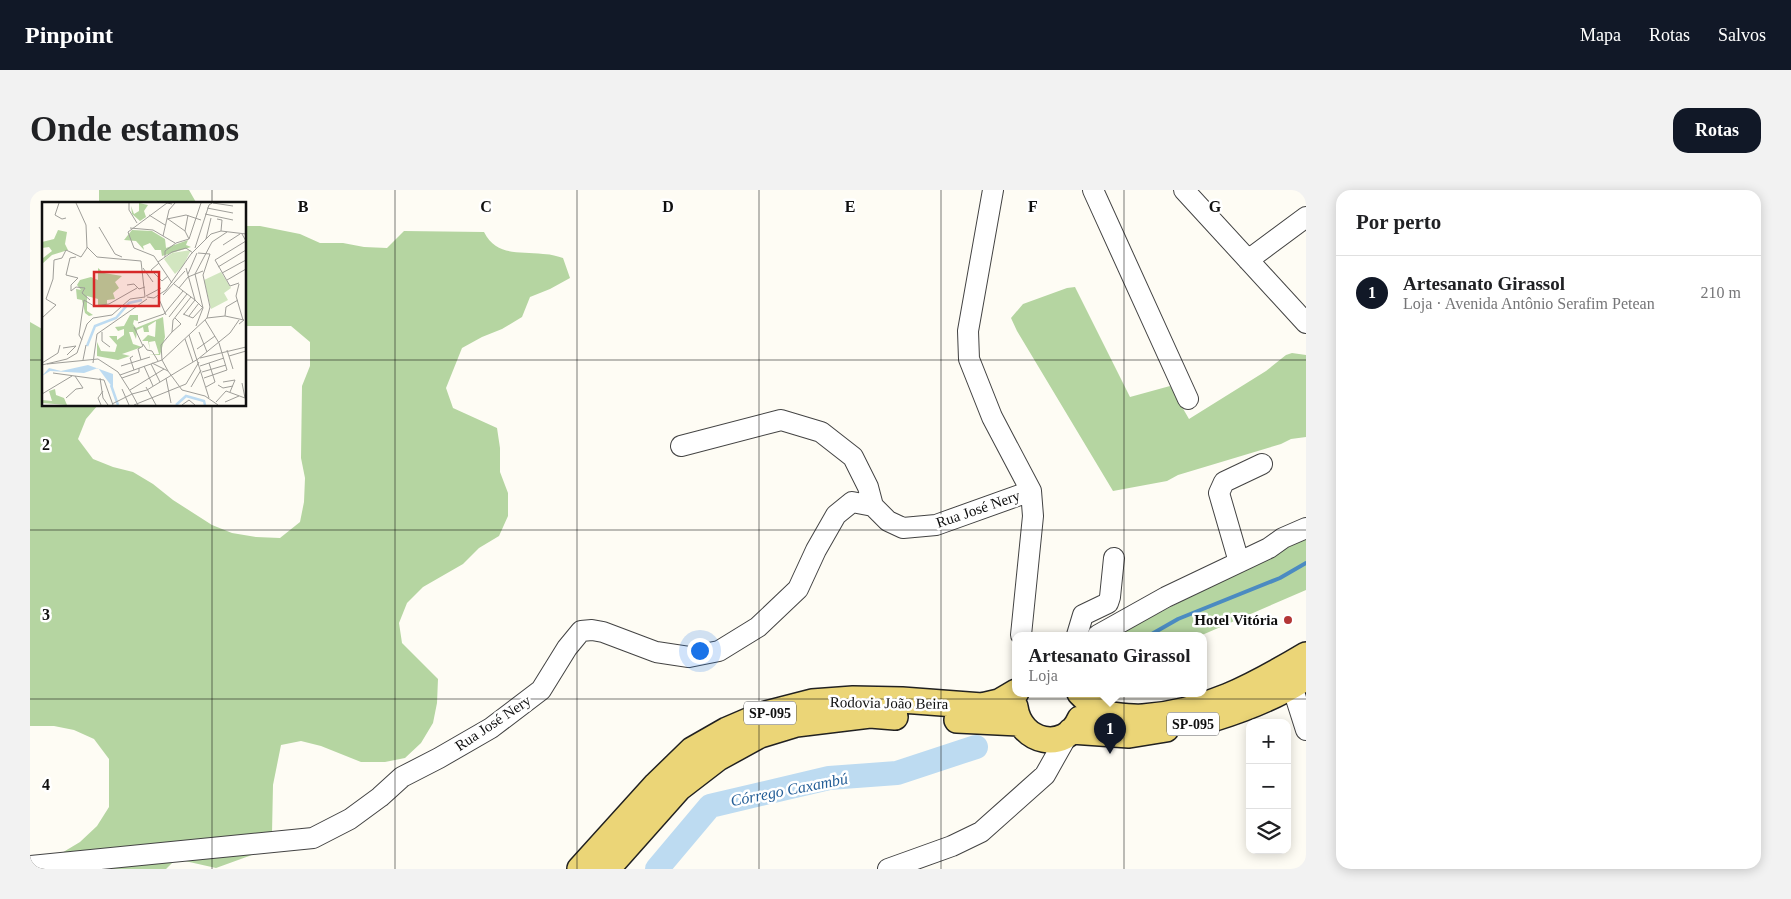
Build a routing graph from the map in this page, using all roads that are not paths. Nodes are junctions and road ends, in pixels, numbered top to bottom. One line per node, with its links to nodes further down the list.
1 (993, 190): 10 (street)
2 (1093, 190): 7 (street)
3 (1195, 194): 5 (street)
4 (1306, 217): 5 (street)
5 (1248, 260): 6 (street)
6 (1305, 319)
7 (1188, 399)
8 (681, 446): 11 (street)
9 (1262, 464): 14 (street)
10 (1031, 491): 11 (street, Rua José Nery); 15 (street)
11 (872, 506): 29 (street, Rua José Nery)
12 (1306, 528): 14 (street)
13 (1114, 558): 16 (street)
14 (1239, 562): 17 (street)
15 (1021, 632)
16 (1078, 632)
17 (1103, 632)
18 (1306, 655): 23 (main road, SP-095)
19 (1012, 695): 30 (main road, Rodovia João Beira / SP-095)
20 (1301, 695): 25 (street); 26 (main road, SP-095)
21 (1017, 697): 24 (main road, SP-095)
22 (1080, 697): 26 (main road, SP-095)
23 (1083, 697)
24 (1020, 724): 27 (main road); 31 (main road, Rodovia João Beira / SP-095)
25 (1306, 730)
26 (1069, 734): 27 (main road, SP-095); 28 (street)
27 (1043, 740): 28 (street)
28 (1045, 775): 32 (street)
29 (30, 866)
30 (580, 869)
31 (607, 869)
32 (888, 869)

